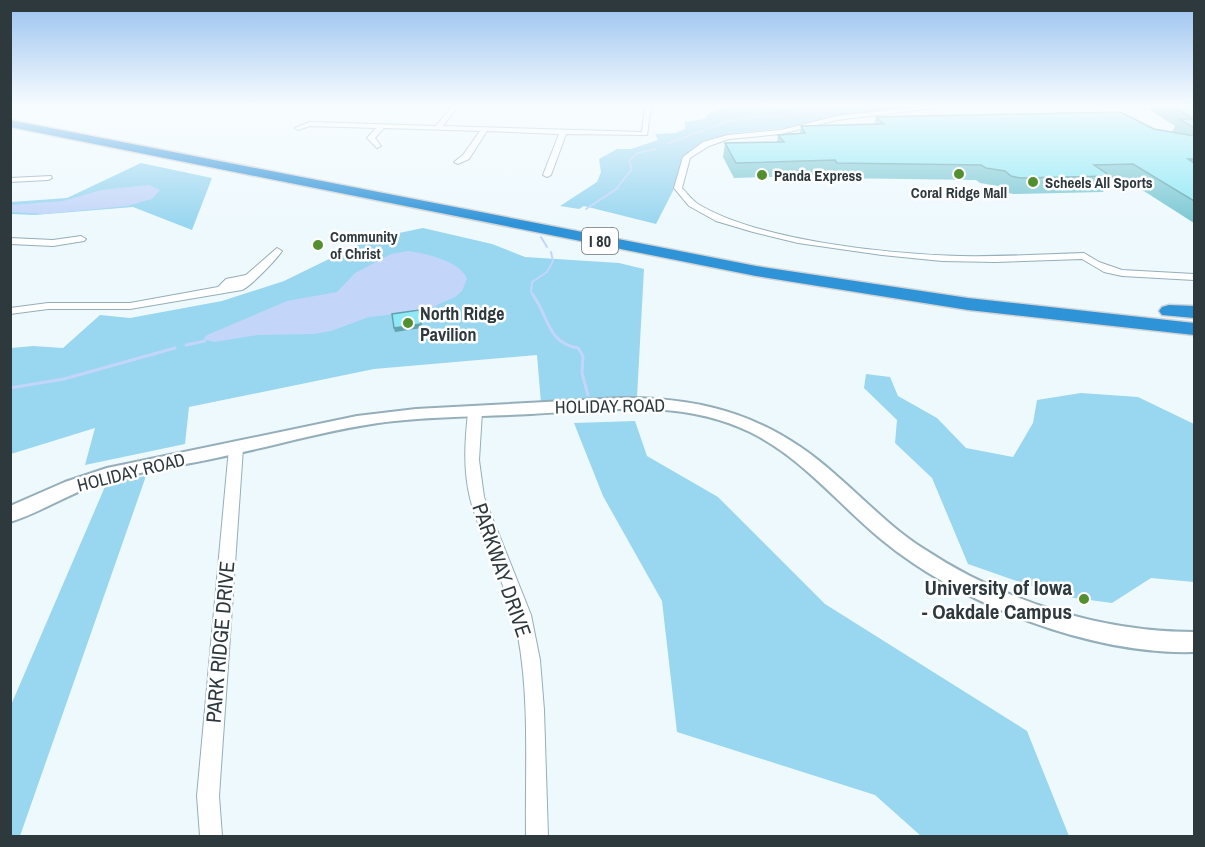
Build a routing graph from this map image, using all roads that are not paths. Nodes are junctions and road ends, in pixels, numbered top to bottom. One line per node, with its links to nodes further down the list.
1 (123, 146): 16 (highway, I 80)
2 (177, 146): 15 (highway, I 80)
3 (474, 146): 6 (street)
4 (558, 146): 7 (street)
5 (705, 146): 13 (street)
6 (458, 162)
7 (547, 175)
8 (48, 178): 9 (street)
9 (10, 180)
10 (81, 239): 11 (street)
11 (10, 241)
12 (277, 251): 14 (street)
13 (1194, 278)
14 (10, 312)
15 (1194, 312)
16 (1194, 331)
17 (474, 412): 18 (street, HOLIDAY ROAD); 20 (street, HOLIDAY ROAD); 22 (street, PARKWAY DRIVE)
18 (236, 448): 19 (street, HOLIDAY ROAD); 21 (street, PARK RIDGE DRIVE)
19 (10, 515)
20 (1194, 642)
21 (211, 837)
22 (537, 837)

